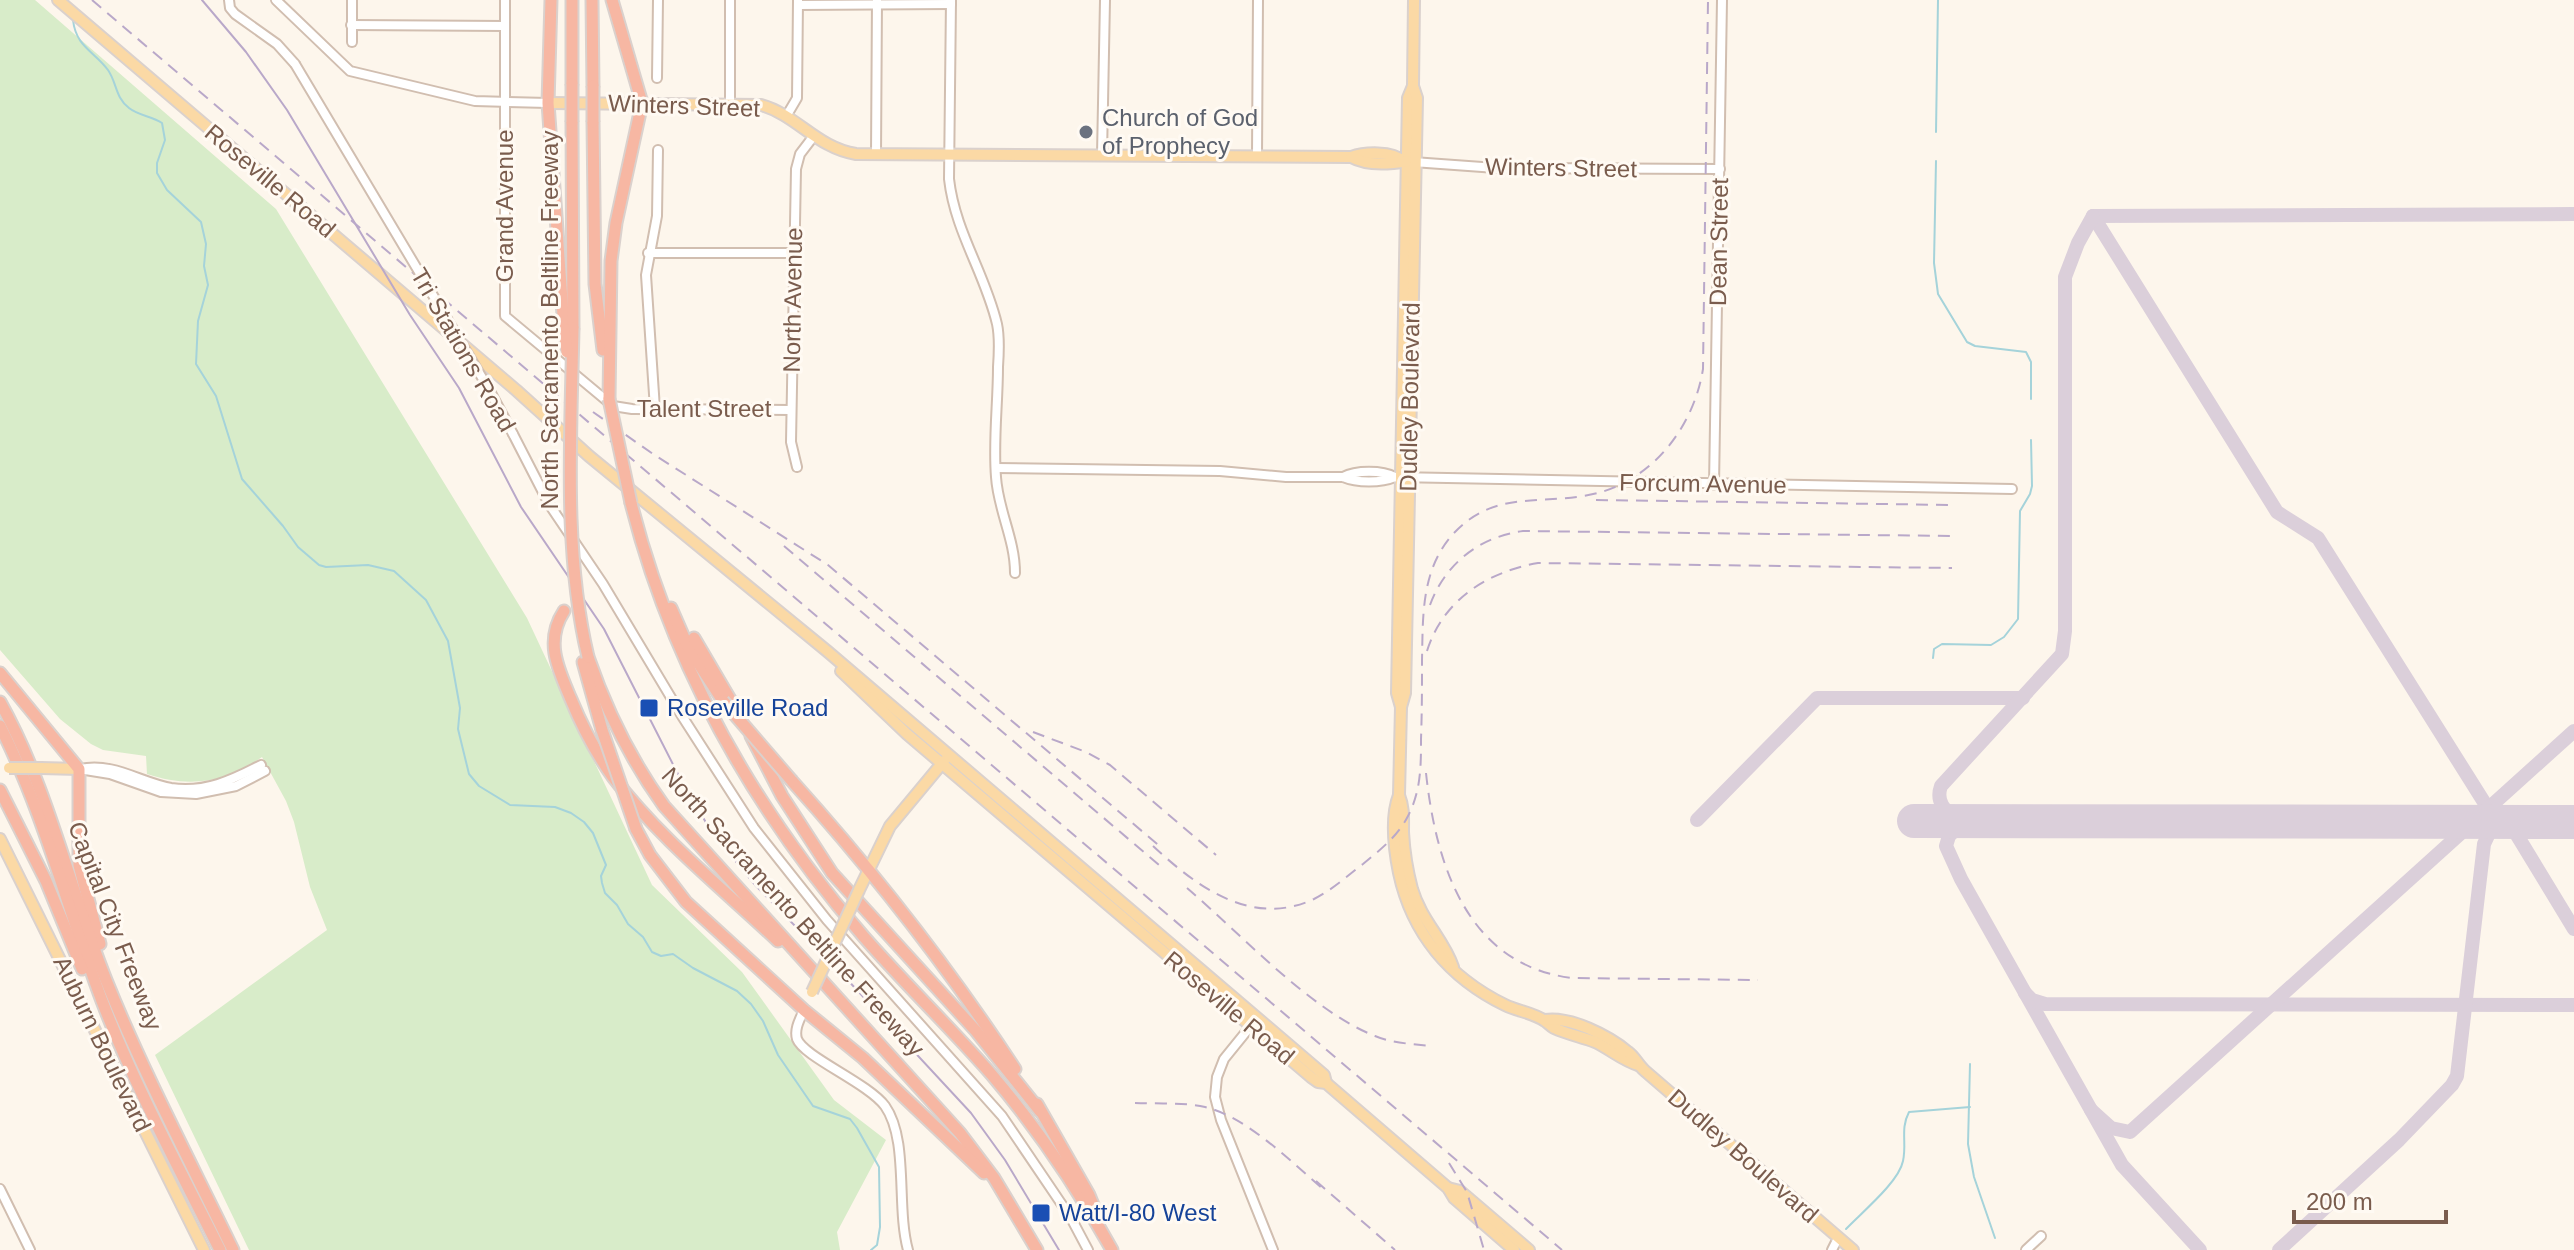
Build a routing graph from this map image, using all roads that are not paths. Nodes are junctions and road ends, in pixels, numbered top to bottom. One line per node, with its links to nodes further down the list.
1 (229, 0): 81 (street, Tri Stations Road, bridge)
2 (276, 0): 23 (street, Winters Street)
3 (352, 0): 19 (street)
4 (505, 0): 20 (street, Grand Avenue)
5 (551, 0): 24 (highway)
6 (572, 0): 38 (highway, North Sacramento Beltline Freeway, bridge)
7 (592, 0): 39 (highway, North Sacramento Beltline Freeway, bridge)
8 (612, 0): 25 (highway)
9 (658, 0): 22 (street)
10 (730, 0): 26 (street)
11 (1105, 0): 32 (street)
12 (1258, 0): 33 (street)
13 (1414, 0): 34 (main road, Dudley Boulevard)
14 (1722, 0): 35 (street, Dean Street)
15 (60, 2): 56 (main road, Roseville Road)
16 (877, 2): 17 (street); 18 (street); 30 (street)
17 (951, 2): 31 (street)
18 (798, 3): 27 (street)
19 (351, 25): 20 (street); 21 (street)
20 (505, 26): 23 (street, Grand Avenue)
21 (352, 42)
22 (657, 78)
23 (505, 103): 24 (street, Winters Street); 40 (street, Grand Avenue)
24 (548, 103): 25 (main road, Winters Street); 38 (highway)
25 (642, 103): 26 (main road, Winters Street); 39 (highway)
26 (730, 103): 27 (main road, Winters Street)
27 (787, 115): 28 (main road, Winters Street)
28 (813, 137): 30 (main road, Winters Street); 37 (street, North Avenue)
29 (658, 150): 36 (street)
30 (876, 155): 31 (main road, Winters Street)
31 (950, 155): 32 (main road, Winters Street); 44 (street)
32 (1102, 155): 33 (main road, Winters Street)
33 (1257, 155): 34 (main road, Winters Street)
34 (1409, 161): 35 (street, Winters Street); 45 (main road, Dudley Boulevard)
35 (1720, 169): 46 (street, Dean Street)
36 (648, 253): 37 (street); 41 (street)
37 (794, 253): 42 (street, North Avenue)
38 (569, 329): 40 (highway, North Sacramento Beltline Freeway, bridge)
39 (605, 333): 48 (highway, North Sacramento Beltline Freeway, bridge)
40 (575, 383): 41 (street, Talent Street); 52 (highway, North Sacramento Beltline Freeway, bridge)
41 (655, 409): 42 (street, Talent Street)
42 (791, 410): 43 (street, North Avenue)
43 (797, 467)
44 (996, 468): 45 (street, Forcum Avenue); 49 (street)
45 (1401, 478): 46 (street, Forcum Avenue); 73 (main road, Dudley Boulevard)
46 (1714, 485): 47 (street, Forcum Avenue)
47 (2012, 489)
48 (631, 503): 62 (highway, bridge); 74 (highway, North Sacramento Beltline Freeway)
49 (1015, 573)
50 (564, 611): 63 (highway)
51 (694, 638): 68 (highway)
52 (586, 659): 63 (highway, North Sacramento Beltline Freeway); 65 (highway, bridge)
53 (0, 673): 57 (highway)
54 (0, 702): 64 (highway, Capital City Freeway)
55 (0, 726): 67 (highway, Capital City Freeway)
56 (945, 760): 62 (main road); 66 (main road, Roseville Road)
57 (79, 769): 58 (street); 59 (main road, bridge); 64 (highway)
58 (261, 769)
59 (3, 770)
60 (0, 790): 67 (highway)
61 (0, 839): 76 (main road, Auburn Boulevard)
62 (868, 867): 65 (main road, bridge); 68 (highway)
63 (798, 953): 71 (highway, North Sacramento Beltline Freeway)
64 (106, 980): 78 (highway, Capital City Freeway)
65 (804, 1010): 71 (highway); 79 (street)
66 (1254, 1022): 69 (main road, Roseville Road); 83 (street)
67 (128, 1063): 77 (highway, Capital City Freeway)
68 (1040, 1111): 74 (highway)
69 (1448, 1188): 84 (main road, Roseville Road); 85 (main road, Roseville Road)
70 (0, 1189): 75 (street)
71 (1001, 1191): 80 (highway, North Sacramento Beltline Freeway)
72 (2041, 1236): 88 (street)
73 (1838, 1238): 86 (street, Dudley Boulevard); 87 (main road)
74 (1106, 1239): 82 (highway, North Sacramento Beltline Freeway)
75 (30, 1250)
76 (204, 1250)
77 (220, 1250)
78 (233, 1250)
79 (908, 1250)
80 (1037, 1250)
81 (1088, 1250)
82 (1112, 1250)
83 (1273, 1250)
84 (1514, 1250)
85 (1529, 1250)
86 (1832, 1250)
87 (1853, 1250)
88 (2026, 1250)

